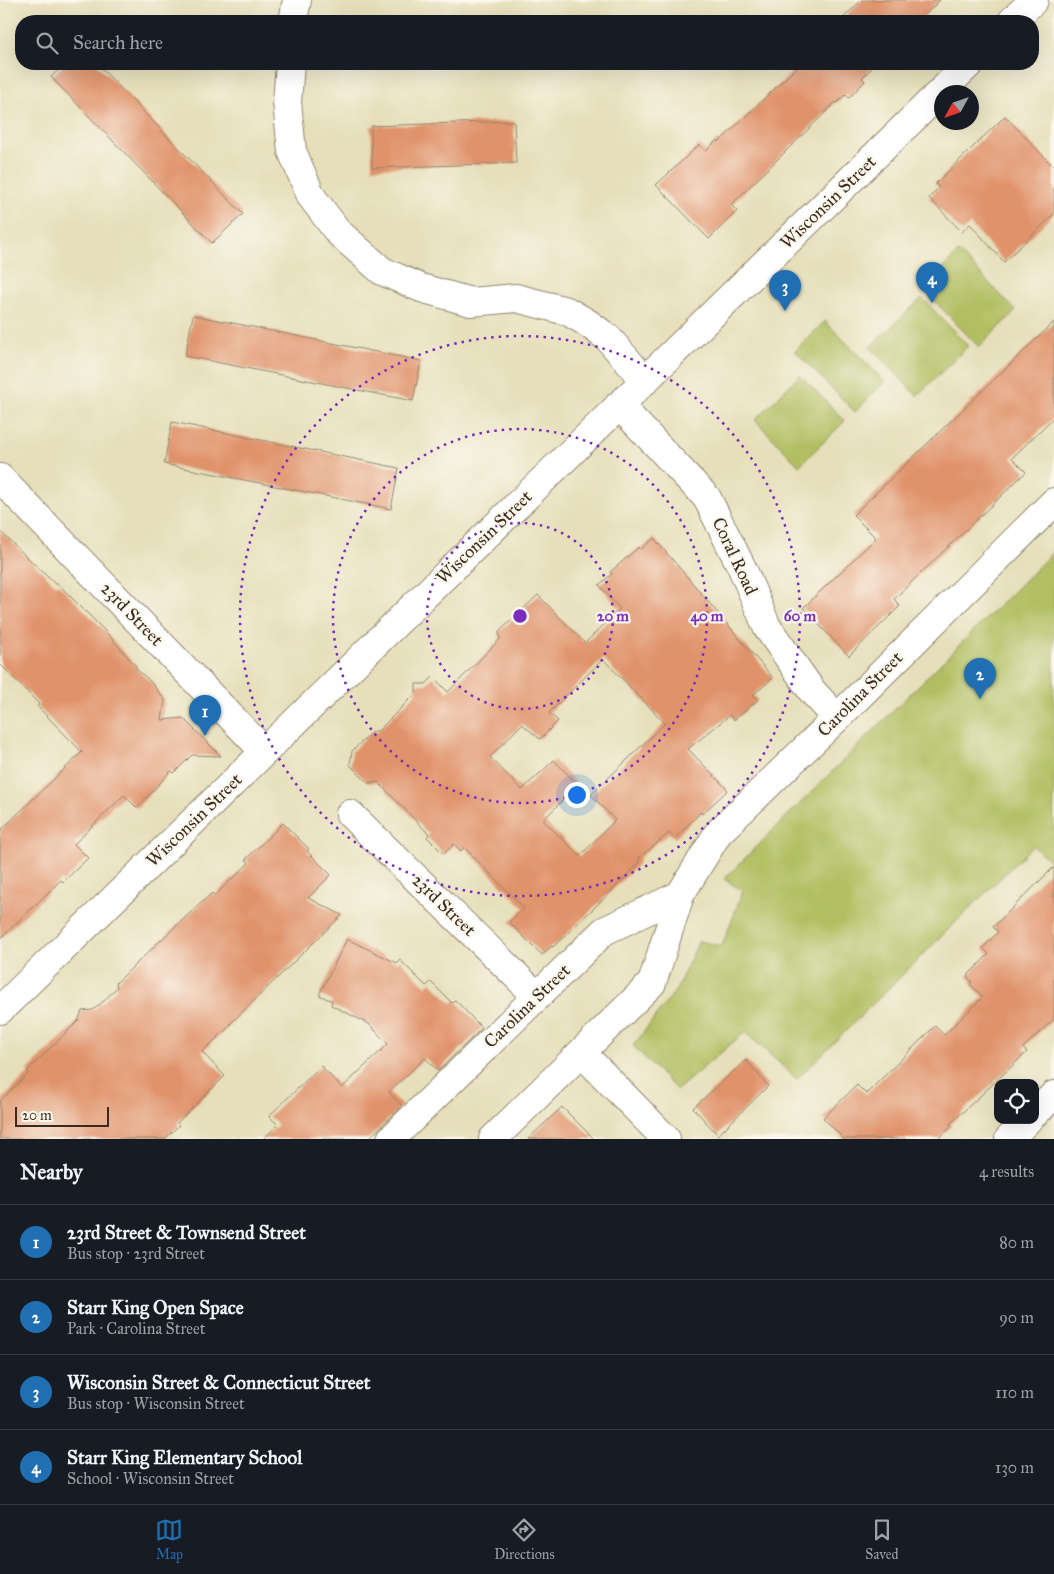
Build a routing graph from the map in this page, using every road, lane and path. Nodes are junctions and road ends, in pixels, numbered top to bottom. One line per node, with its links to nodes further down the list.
1 (297, 0): 3 (street)
2 (1034, 0): 4 (street)
3 (293, 15)
4 (1018, 15)
5 (290, 70): 7 (street)
6 (963, 70): 7 (street, Wisconsin Street)
7 (645, 381): 8 (street, Wisconsin Street)
8 (619, 405): 11 (street, Coral Road); 12 (street, Wisconsin Street)
9 (0, 478): 12 (street, 23rd Street)
10 (1054, 502): 11 (street, Carolina Street)
11 (837, 718): 14 (street, Carolina Street)
12 (264, 751): 16 (street, Wisconsin Street)
13 (350, 814): 15 (street, 23rd Street)
14 (680, 895): 15 (street, Carolina Street); 17 (street, Carolina Street)
15 (537, 996): 21 (street, Carolina Street)
16 (0, 1010)
17 (582, 1053): 22 (street, Carolina Street); 23 (street)
18 (1054, 1094): 19 (street)
19 (1039, 1109)
20 (1024, 1124): 24 (street)
21 (391, 1139)
22 (493, 1139)
23 (666, 1139)
24 (1009, 1139)

